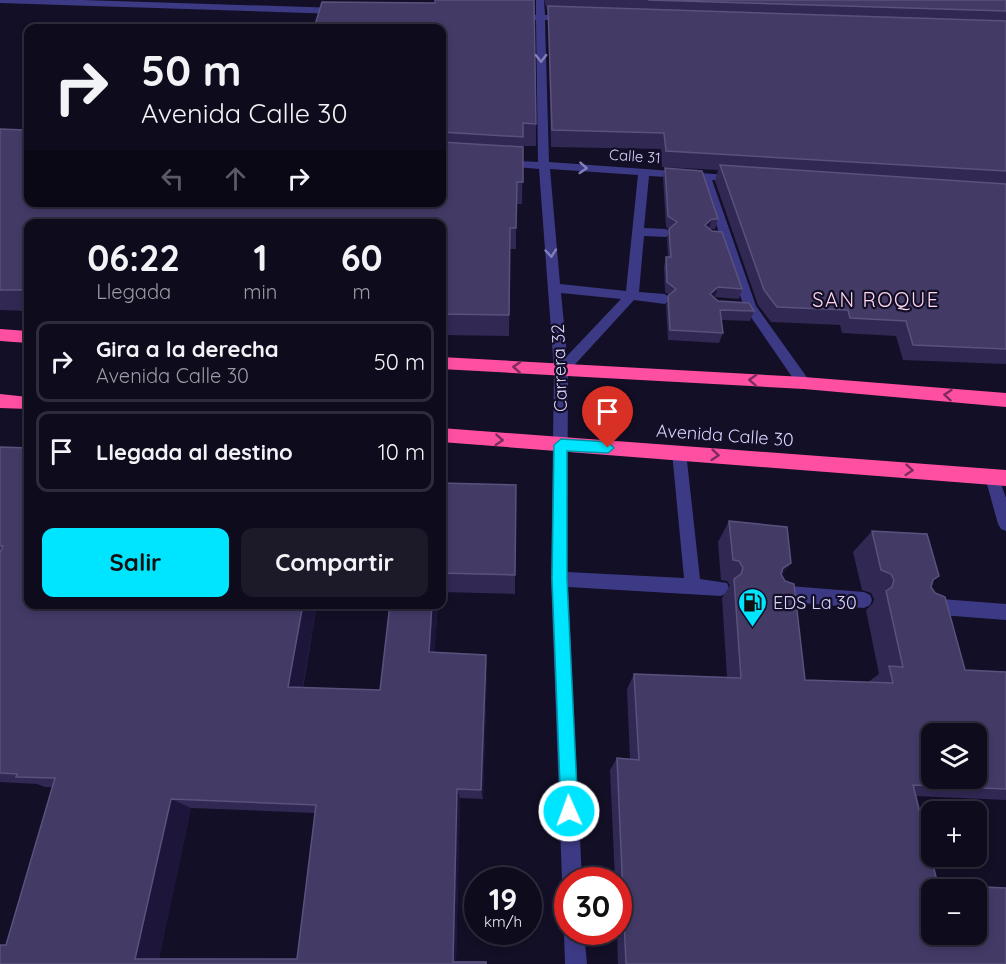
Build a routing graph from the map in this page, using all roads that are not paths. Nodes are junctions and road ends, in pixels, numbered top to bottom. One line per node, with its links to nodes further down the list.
1 (0, 0): 3 (street)
2 (540, 0): 5 (street, Carrera 32)
3 (352, 12)
4 (505, 16): 5 (street)
5 (540, 17): 6 (street); 8 (street, Carrera 32, one-way to 8)
6 (576, 19)
7 (487, 162): 8 (street, Calle 31)
8 (543, 165): 9 (street, Calle 31, one-way to 9); 16 (street, Carrera 32, one-way to 16)
9 (644, 172): 10 (street, Calle 31); 12 (street)
10 (705, 176): 11 (street, Calle 31); 15 (street)
11 (751, 178)
12 (638, 232): 13 (street); 17 (street)
13 (666, 233)
14 (710, 235): 15 (street)
15 (725, 236): 23 (street)
16 (554, 288): 17 (street); 22 (street, Carrera 32)
17 (632, 296): 18 (street); 22 (street)
18 (665, 299)
19 (0, 335): 20 (highway)
20 (24, 337)
21 (446, 363): 22 (highway, one-way to 21)
22 (561, 370): 23 (highway, one-way to 22); 28 (street, Carrera 32)
23 (804, 383): 24 (highway, one-way to 23)
24 (1006, 400)
25 (0, 401): 26 (highway)
26 (24, 403)
27 (446, 435): 28 (highway, Avenida Calle 30, one-way to 28)
28 (561, 445): 29 (highway, Avenida Calle 30); 32 (street, Carrera 32)
29 (679, 452): 30 (highway, Avenida Calle 30, one-way to 30); 33 (street)
30 (999, 477): 31 (street)
31 (1006, 524)
32 (560, 579): 33 (street); 39 (street, Carrera 32)
33 (693, 586): 34 (street)
34 (721, 588)
35 (777, 593): 36 (street)
36 (864, 600)
37 (919, 605): 38 (street)
38 (1006, 612)
39 (571, 867)
40 (575, 945): 41 (street)
41 (576, 964)

